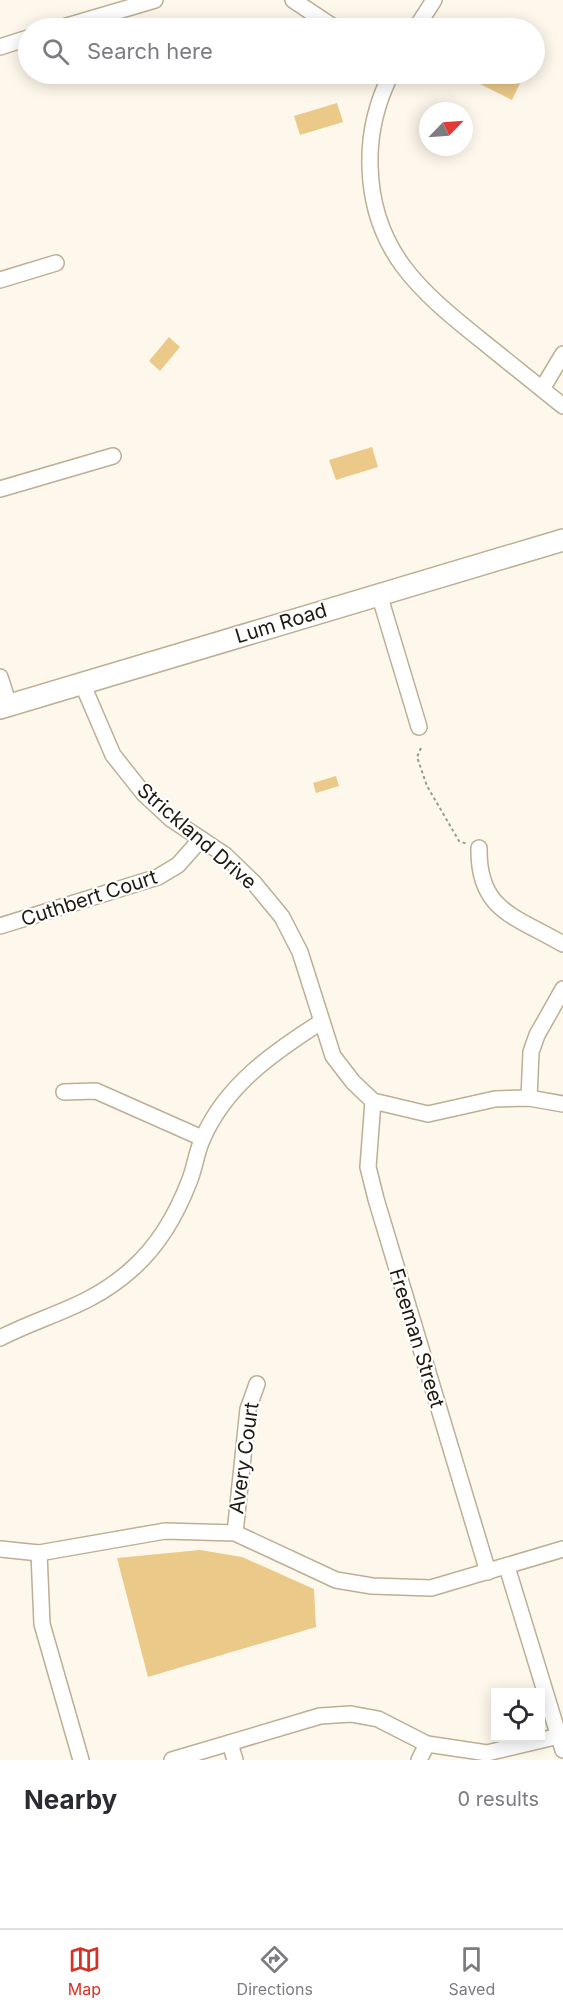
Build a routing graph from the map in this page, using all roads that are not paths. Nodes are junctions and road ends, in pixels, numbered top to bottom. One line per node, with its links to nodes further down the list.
1 (155, 0): 4 (street)
2 (292, 0): 5 (street)
3 (434, 0): 6 (street)
4 (94, 18)
5 (320, 18)
6 (422, 18)
7 (18, 41): 8 (street)
8 (0, 46)
9 (387, 84): 13 (street)
10 (56, 263): 11 (street)
11 (0, 280)
12 (563, 354): 13 (street)
13 (542, 389): 14 (street)
14 (563, 406)
15 (113, 456): 16 (street)
16 (0, 489)
17 (563, 540): 18 (street, Lum Road)
18 (379, 594): 20 (street, Lum Road); 22 (street)
19 (0, 677): 21 (street)
20 (82, 683): 21 (street, Lum Road); 23 (street, Strickland Drive)
21 (4, 707)
22 (419, 727)
23 (201, 839): 25 (street, Cuthbert Court); 28 (street, Strickland Drive)
24 (479, 848): 26 (street)
25 (0, 926)
26 (563, 944)
27 (563, 989): 30 (street)
28 (321, 1022): 31 (street, Strickland Drive); 33 (street)
29 (64, 1092): 33 (street)
30 (529, 1098): 31 (street); 32 (street)
31 (373, 1101): 41 (street, Freeman Street)
32 (563, 1104)
33 (202, 1138): 34 (street)
34 (0, 1338)
35 (256, 1384): 36 (street, Avery Court)
36 (235, 1533): 39 (street); 41 (street)
37 (0, 1549): 39 (street)
38 (563, 1550): 40 (street)
39 (39, 1553): 45 (street)
40 (507, 1567): 41 (street); 43 (street)
41 (488, 1572)
42 (230, 1743): 44 (street); 46 (street); 47 (street)
43 (561, 1743): 44 (street)
44 (428, 1744): 48 (street)
45 (81, 1760)
46 (172, 1760)
47 (236, 1760)
48 (418, 1760)

